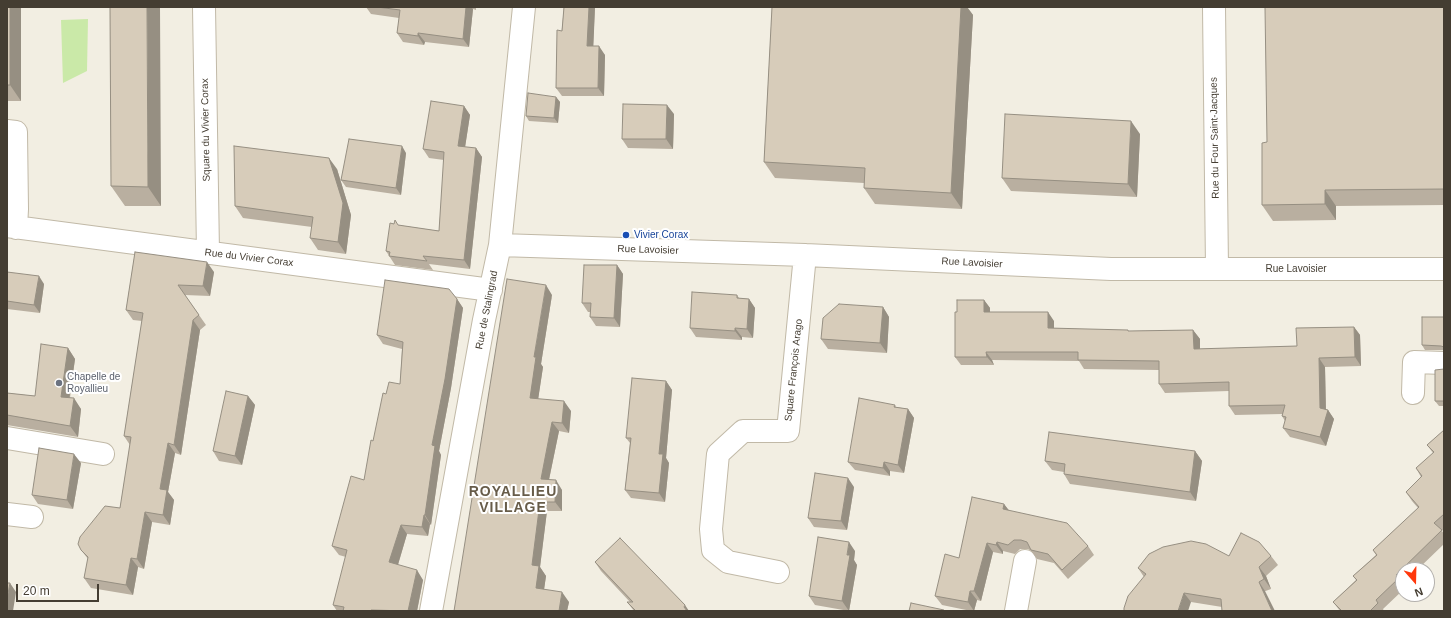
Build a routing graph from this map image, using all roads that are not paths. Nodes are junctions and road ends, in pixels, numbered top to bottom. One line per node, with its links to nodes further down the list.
1 (204, 7): 7 (street, Square du Vivier Corax)
2 (524, 7): 6 (street, Rue de Stalingrad)
3 (1214, 7): 9 (street, Rue du Four Saint-Jacques)
4 (7, 130): 5 (street)
5 (12, 227): 7 (street, Rue du Vivier Corax)
6 (500, 245): 8 (street, Rue Lavoisier); 11 (street, Rue de Stalingrad)
7 (208, 252): 11 (street, Rue du Vivier Corax)
8 (805, 255): 9 (street, Rue Lavoisier); 19 (street, Square François Arago)
9 (1217, 269): 10 (street, Rue Lavoisier)
10 (1444, 269)
11 (491, 290): 20 (street, Rue de Stalingrad)
12 (1444, 363): 13 (street)
13 (1413, 393)
14 (7, 438): 15 (street)
15 (103, 454)
16 (7, 514): 17 (street)
17 (32, 518)
18 (1025, 562): 21 (street)
19 (778, 572)
20 (431, 611)
21 (1016, 611)

